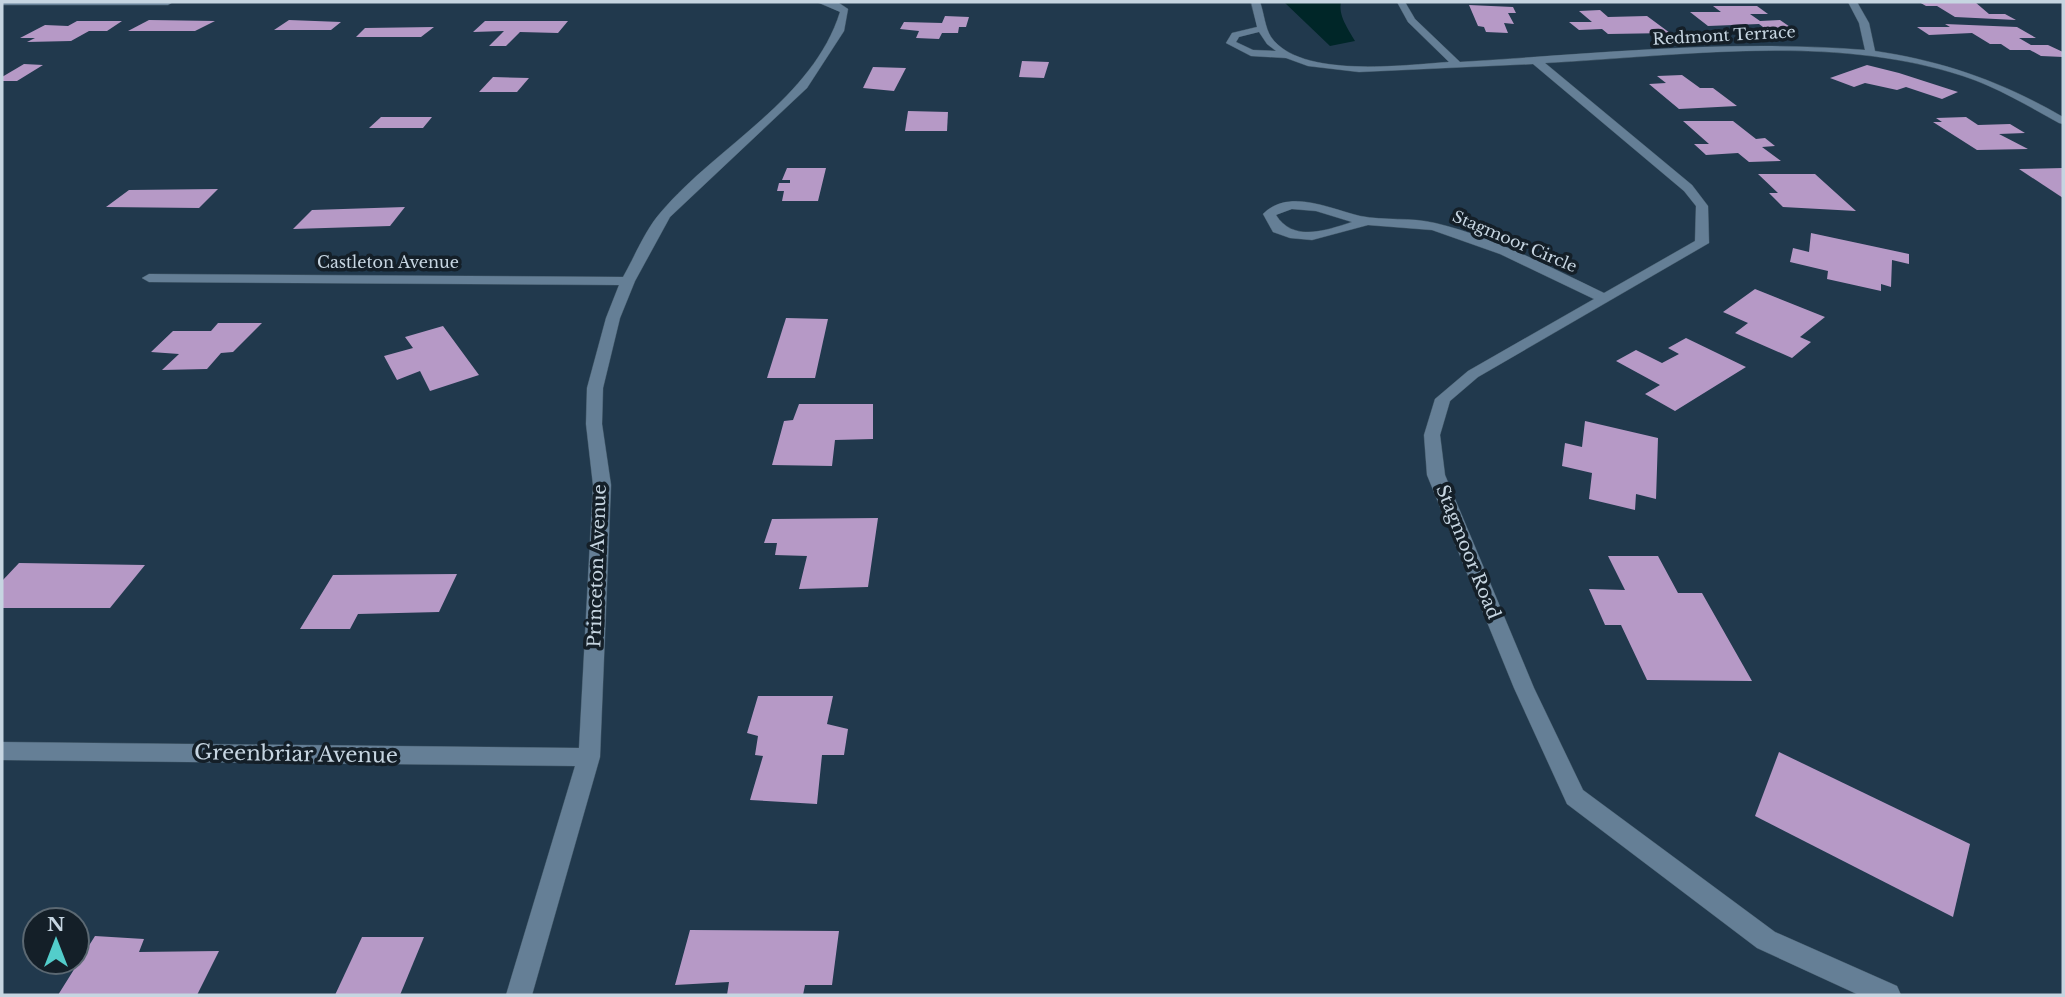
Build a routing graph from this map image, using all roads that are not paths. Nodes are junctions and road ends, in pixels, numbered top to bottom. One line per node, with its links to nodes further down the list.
1 (2, 2): 2 (street)
2 (168, 2)
3 (1256, 2): 7 (street)
4 (1401, 2): 11 (street)
5 (1853, 2): 8 (street)
6 (830, 4): 15 (street, Princeton Avenue)
7 (1264, 28): 9 (street); 9 (street, Redmont Terrace)
8 (1870, 52): 10 (street, Redmont Terrace); 12 (street, Redmont Terrace)
9 (1287, 55): 11 (street, Redmont Terrace)
10 (1536, 61): 11 (street, Redmont Terrace); 16 (street, Stagmoor Road)
11 (1457, 65)
12 (2063, 121)
13 (1367, 221): 13 (street, Stagmoor Circle); 16 (street, Stagmoor Circle)
14 (149, 278): 15 (street, Castleton Avenue)
15 (628, 281): 18 (street, Princeton Avenue)
16 (1605, 299): 20 (street, Stagmoor Road)
17 (2, 751): 18 (street, Greenbriar Avenue)
18 (589, 757): 19 (street, Princeton Avenue)
19 (519, 995)
20 (1888, 995)

